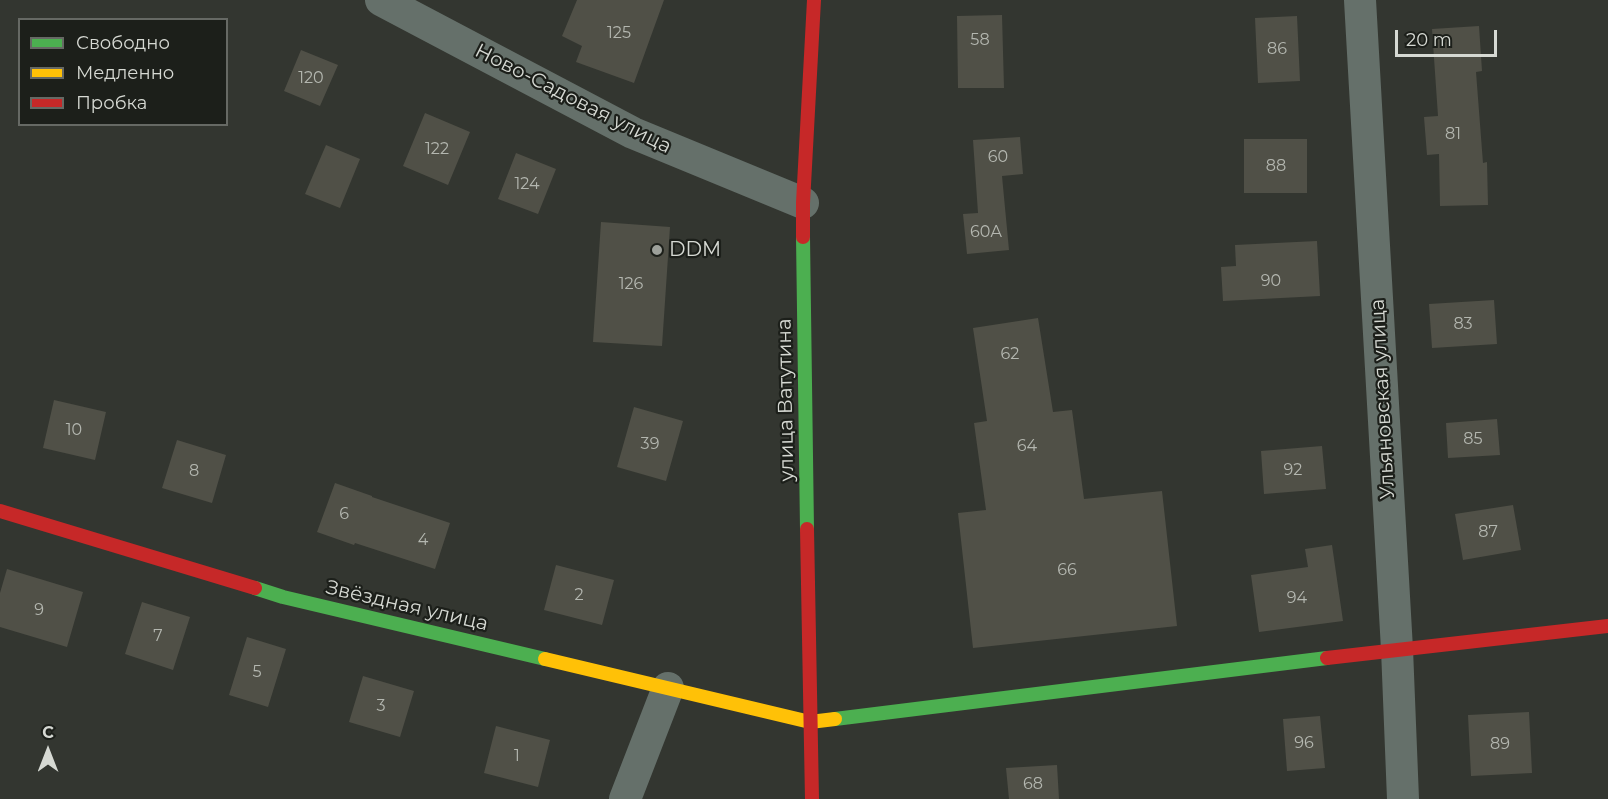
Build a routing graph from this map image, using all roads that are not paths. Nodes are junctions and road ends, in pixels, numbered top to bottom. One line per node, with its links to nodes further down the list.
1 (381, 0): 4 (street, Ново-Садовая улица)
2 (814, 0): 4 (street, улица Ватутина)
3 (1360, 0): 7 (street, Ульяновская улица)
4 (803, 203): 9 (street, улица Ватутина)
5 (0, 511): 8 (street, Звёздная улица)
6 (1608, 626): 7 (street)
7 (1396, 649): 9 (street); 12 (street, Ульяновская улица)
8 (668, 688): 9 (street, Звёздная улица); 10 (street)
9 (810, 722): 11 (street, улица Ватутина)
10 (625, 799)
11 (812, 799)
12 (1403, 799)

